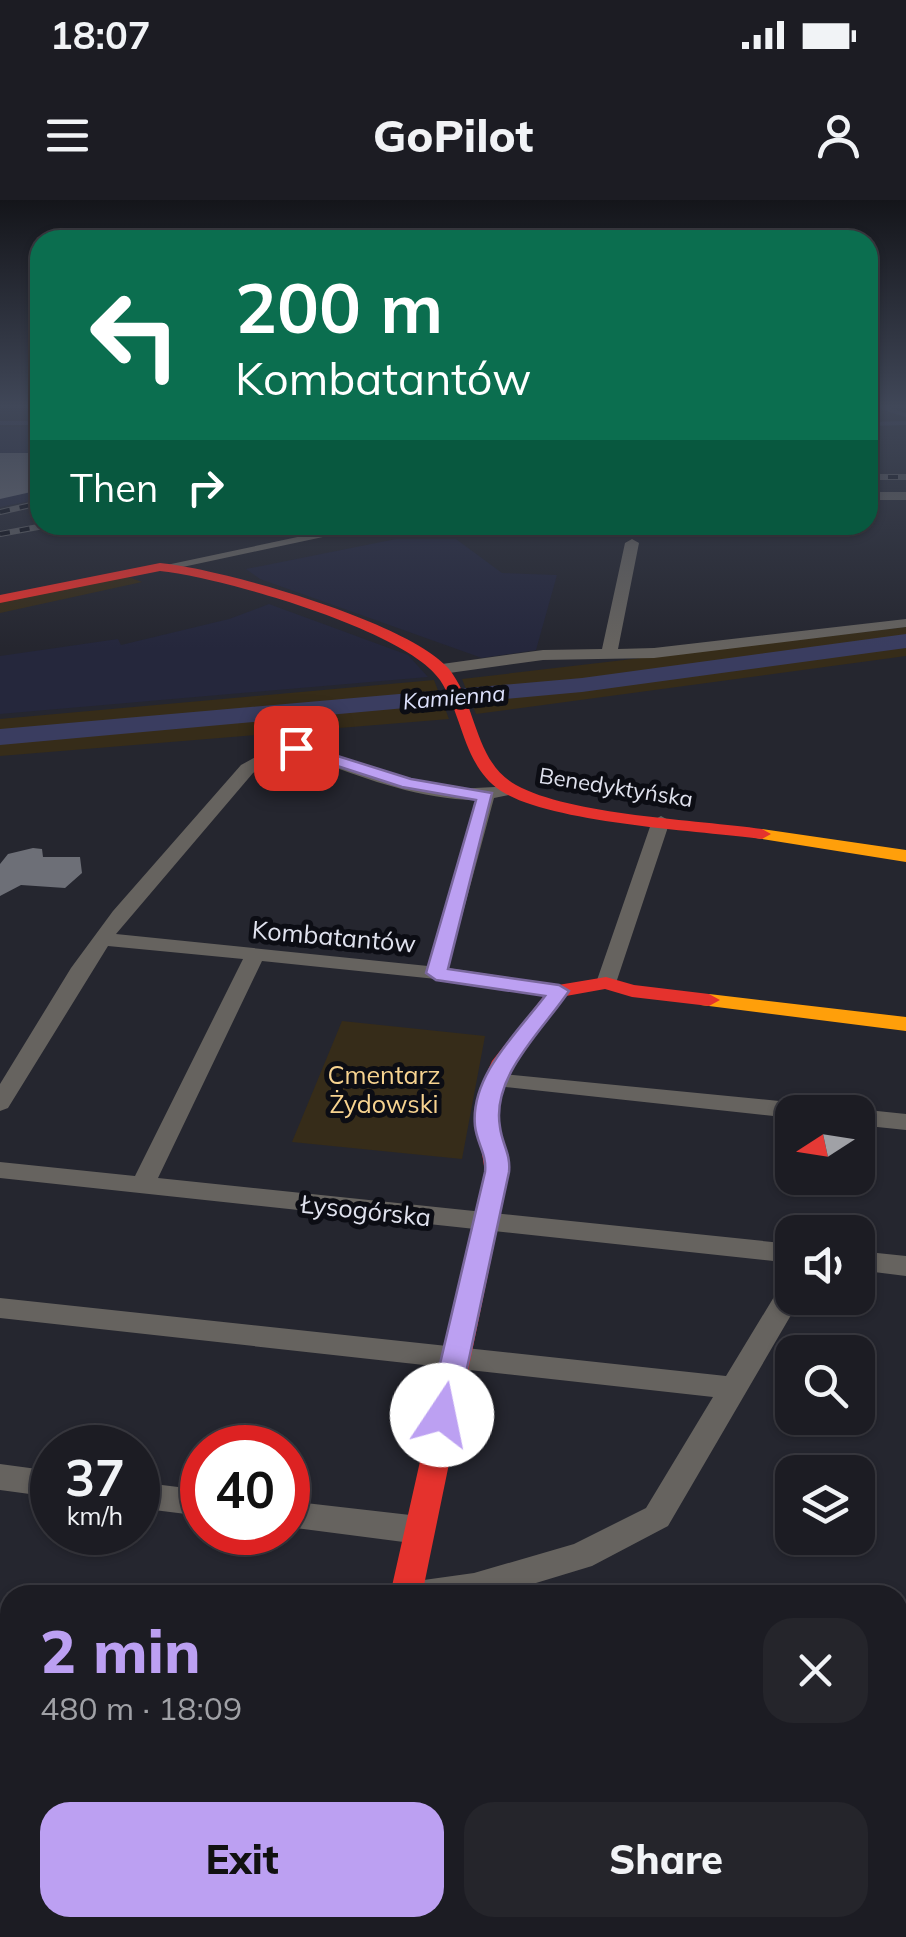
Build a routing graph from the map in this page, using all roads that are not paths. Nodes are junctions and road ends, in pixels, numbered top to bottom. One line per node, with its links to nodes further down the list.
1 (878, 496): 2 (street)
2 (906, 496)
3 (329, 535): 5 (street)
4 (632, 545): 11 (street)
5 (202, 564): 6 (street); 7 (street)
6 (159, 575): 7 (street); 8 (street); 9 (street)
7 (232, 582): 12 (street)
8 (0, 600)
9 (0, 616)
10 (906, 624): 11 (street)
11 (609, 654): 12 (street)
12 (444, 673): 13 (street, Benedyktyńska)
13 (497, 793): 14 (street, Benedyktyńska); 16 (street); 18 (street)
14 (662, 821): 15 (street, Benedyktyńska); 19 (street)
15 (906, 856)
16 (102, 940): 17 (street, Kombatantów); 23 (street)
17 (254, 956): 18 (street, Kombatantów); 28 (street)
18 (436, 973): 20 (street, Kombatantów)
19 (606, 984): 20 (street); 21 (street)
20 (559, 991): 22 (street)
21 (906, 1024)
22 (494, 1080): 24 (street); 29 (street)
23 (0, 1103)
24 (775, 1108)
25 (875, 1119): 26 (street)
26 (906, 1122)
27 (0, 1170): 28 (street, Łysogórska)
28 (142, 1186): 29 (street, Łysogórska)
29 (486, 1222): 30 (street, Łysogórska); 35 (street)
30 (775, 1252)
31 (875, 1263): 32 (street)
32 (906, 1266)
33 (0, 1308): 35 (street)
34 (777, 1315): 36 (street)
35 (453, 1360): 36 (street); 40 (street)
36 (733, 1388): 42 (street)
37 (0, 1478): 38 (street)
38 (30, 1481)
39 (310, 1517): 40 (street)
40 (419, 1530): 41 (street)
41 (408, 1585)
42 (484, 1585)

